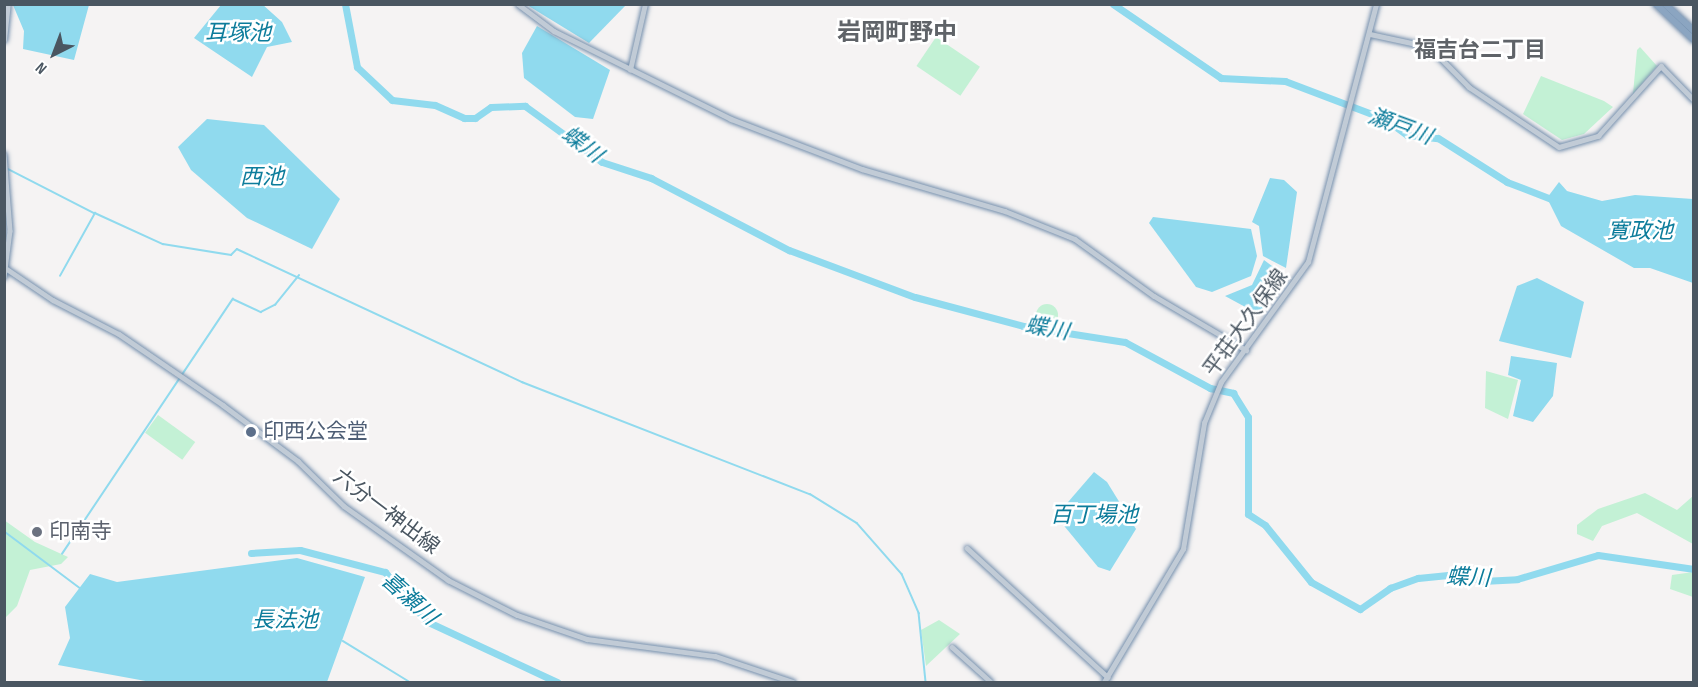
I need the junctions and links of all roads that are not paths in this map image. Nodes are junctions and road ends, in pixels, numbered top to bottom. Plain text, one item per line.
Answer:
1 (8, 4) edge
2 (518, 4) edge
3 (645, 4) edge
4 (1376, 4) edge
5 (1656, 4) edge
6 (1665, 4) edge
7 (1694, 32) edge
8 (1370, 34) junction
9 (4, 39) edge
10 (1694, 40) edge
11 (630, 70) junction
12 (1694, 100) edge
13 (4, 154) edge
14 (6, 268) edge
15 (4, 277) edge
16 (1246, 350) junction
17 (967, 548) dead end
18 (952, 647) dead end
19 (1108, 677) junction
20 (793, 682) edge
21 (991, 682) edge
22 (1104, 682) edge

1 - 9 main road
2 - 11 main road
3 - 11 main road
4 - 8 main road, 平荘大久保線
5 - 10 highway
6 - 7 highway
8 - 12 main road
8 - 16 main road, 平荘大久保線
11 - 16 main road
13 - 14 main road
14 - 15 main road
14 - 20 main road, 六分一神出線
16 - 19 main road, 平荘大久保線
17 - 19 main road
18 - 21 main road
19 - 22 main road, 平荘大久保線

